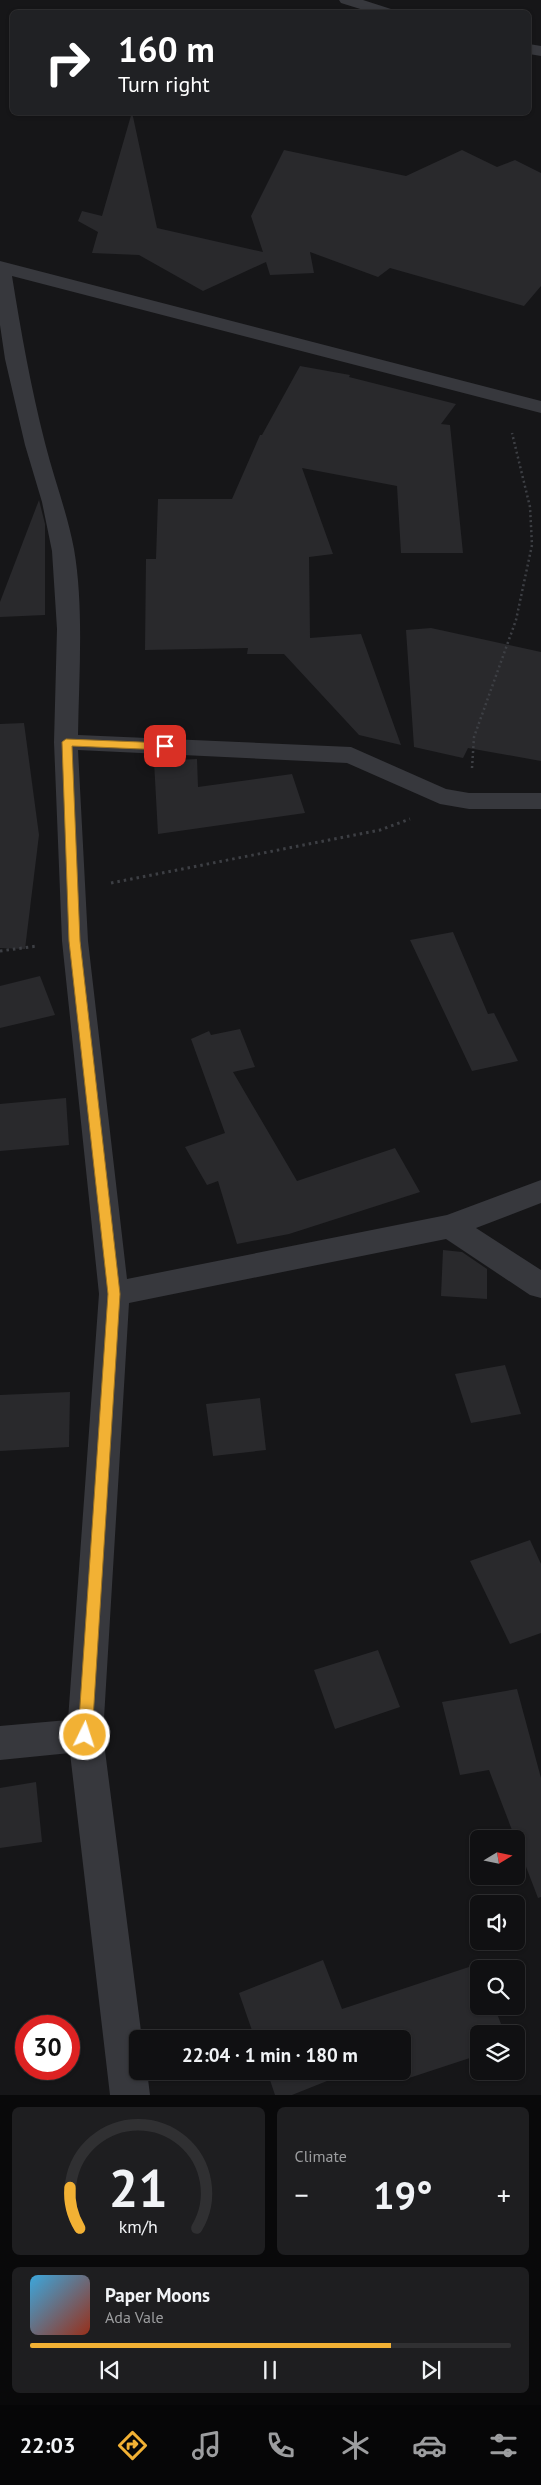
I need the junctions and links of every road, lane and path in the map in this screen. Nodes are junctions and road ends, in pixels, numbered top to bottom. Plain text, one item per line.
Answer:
1 (347, 0) edge
2 (379, 10) edge
3 (1, 267) edge
4 (503, 395) junction
5 (541, 407) edge
6 (66, 742) junction
7 (440, 796) junction
8 (469, 801) junction
9 (541, 801) edge
10 (74, 891) junction
11 (541, 1191) edge
12 (450, 1226) junction
13 (541, 1286) edge
14 (114, 1294) junction
15 (85, 1735) junction
16 (0, 1743) edge
17 (130, 2095) edge

1 - 2 street
3 - 4 street
3 - 6 street
4 - 5 street
4 - 8 path
6 - 7 street
6 - 10 street
7 - 8 street
7 - 10 path
8 - 9 street
10 - 14 street
11 - 12 street
12 - 13 street
12 - 14 street
14 - 15 street
15 - 16 street
15 - 17 street

